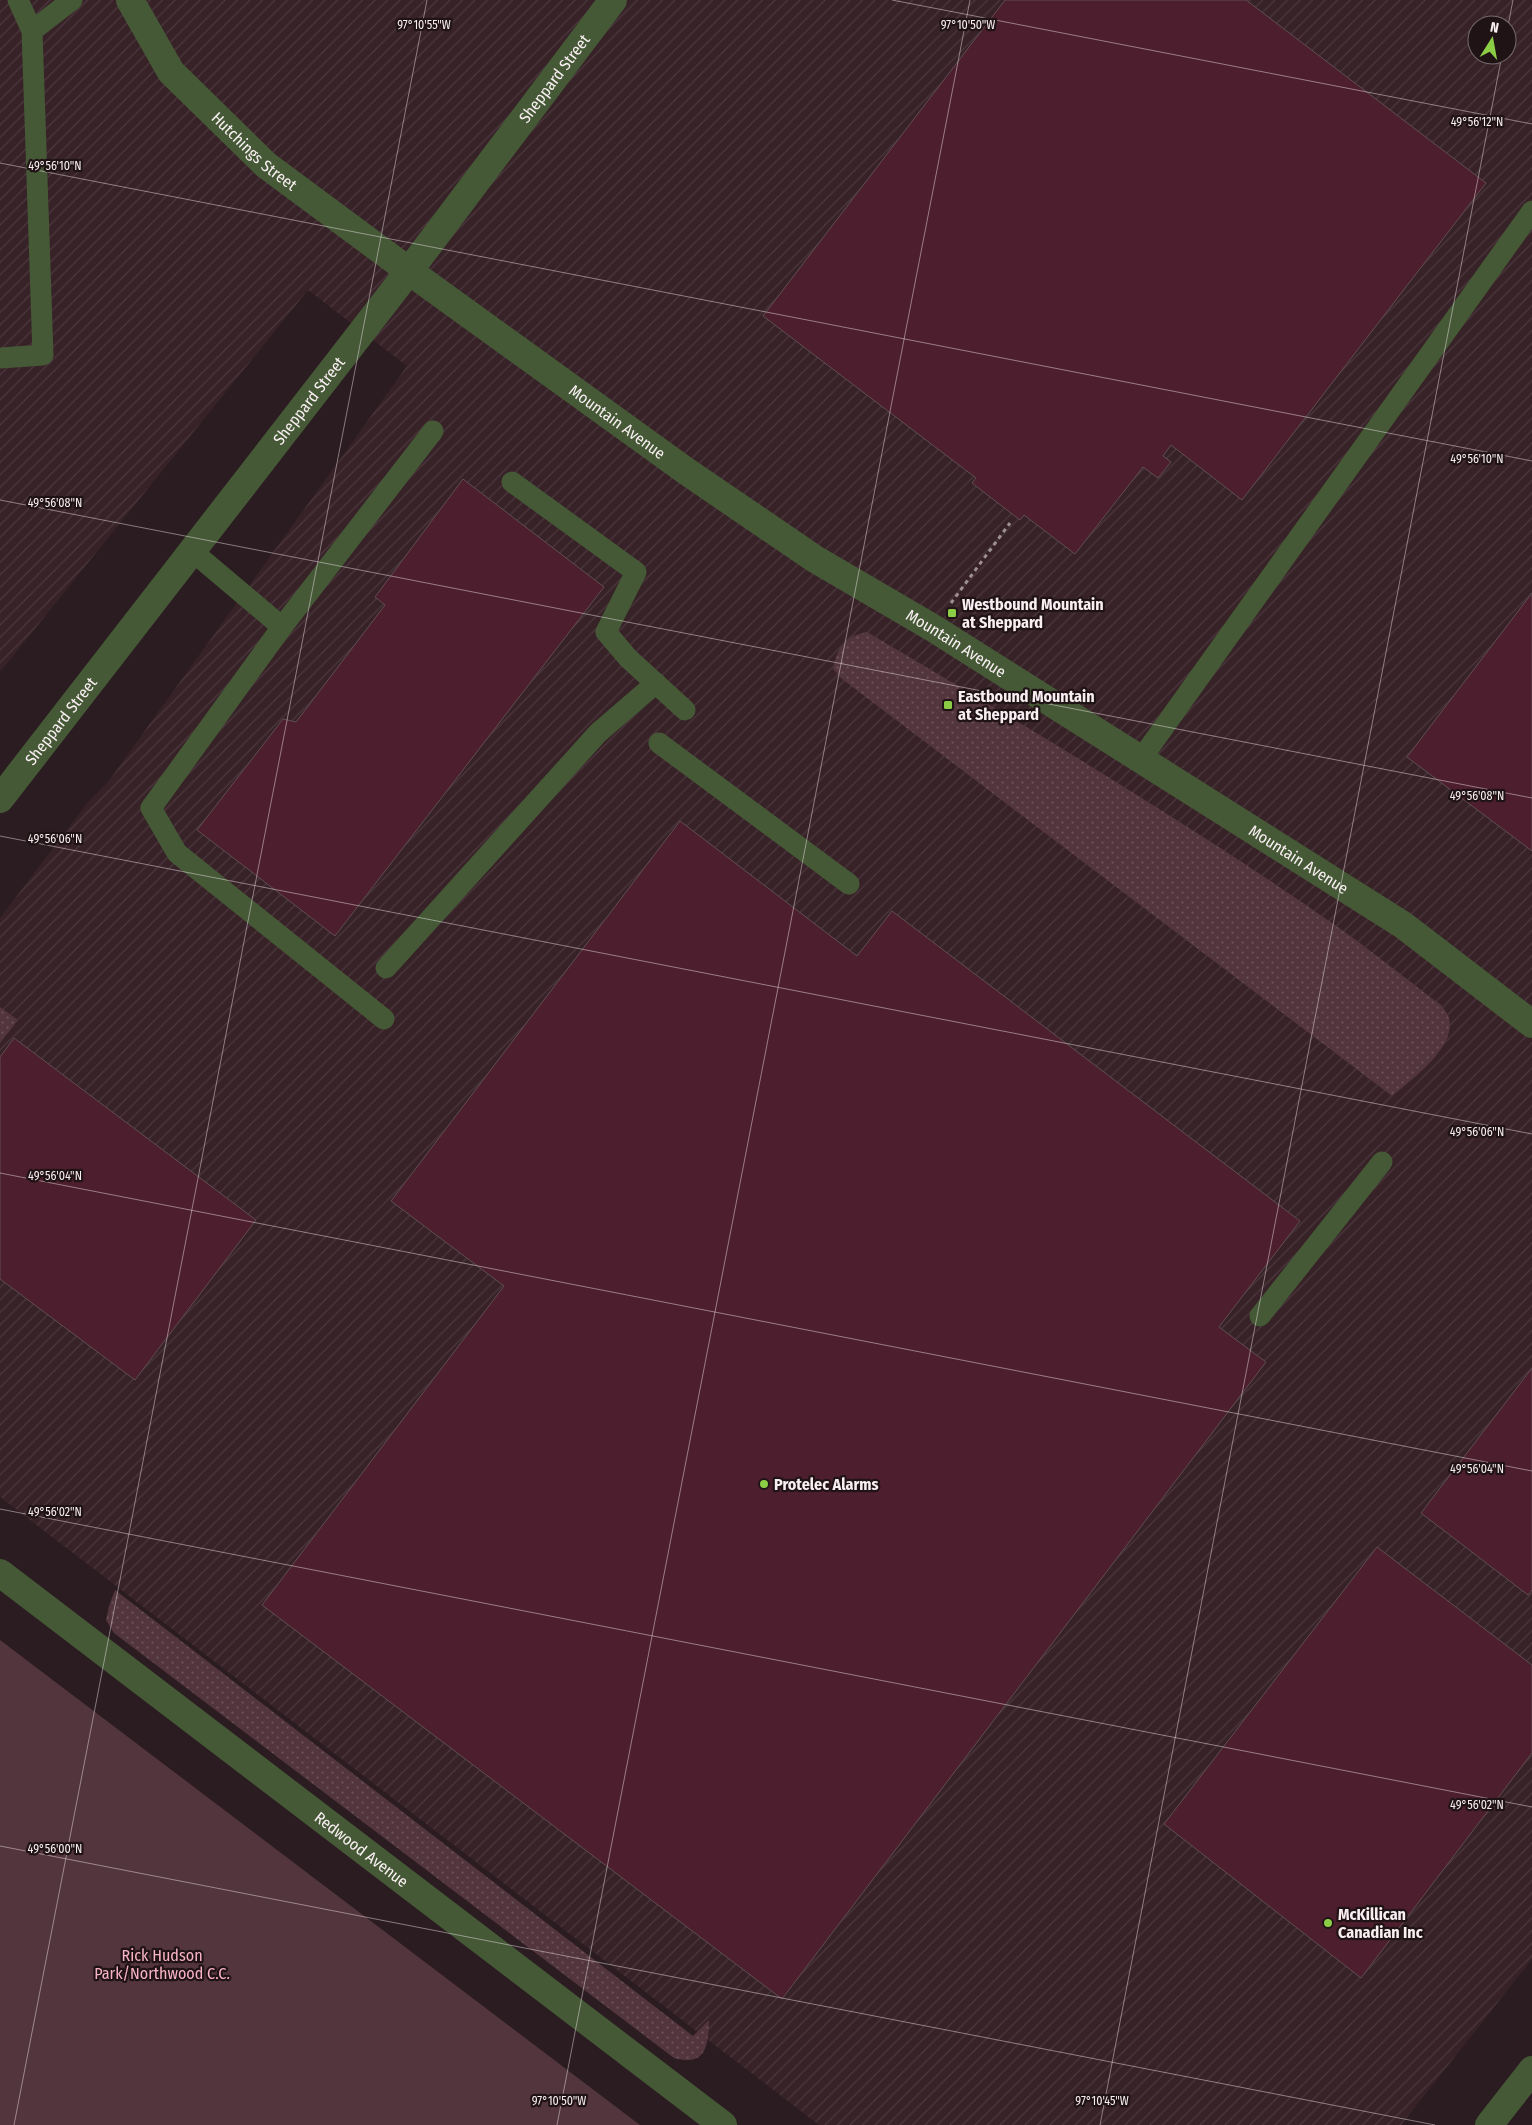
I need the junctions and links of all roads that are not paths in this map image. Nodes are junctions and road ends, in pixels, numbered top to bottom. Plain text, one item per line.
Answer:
1 (18, 0) edge
2 (72, 0) edge
3 (130, 0) edge
4 (613, 0) edge
5 (32, 31) junction
6 (1532, 211) edge
7 (410, 271) junction
8 (0, 358) edge
9 (433, 431) dead end
10 (512, 482) dead end
11 (192, 552) junction
12 (282, 627) junction
13 (656, 683) junction
14 (685, 710) dead end
15 (659, 743) dead end
16 (1141, 760) junction
17 (0, 799) edge
18 (849, 884) dead end
19 (386, 968) dead end
20 (384, 1019) dead end
21 (1532, 1024) edge
22 (1382, 1162) dead end
23 (1260, 1316) dead end
24 (0, 1573) edge
25 (1532, 2070) edge
26 (722, 2125) edge
27 (1489, 2125) edge

1 - 5 lane
2 - 5 lane
3 - 7 street, Hutchings Street
4 - 7 street, Sheppard Street
5 - 8 lane
6 - 16 lane
7 - 11 street, Sheppard Street
7 - 16 street, Mountain Avenue
9 - 12 lane
10 - 13 lane
11 - 12 lane
11 - 17 street, Sheppard Street
12 - 20 lane
13 - 14 lane
13 - 19 lane
15 - 18 lane
16 - 21 street, Mountain Avenue
22 - 23 lane
24 - 26 street, Redwood Avenue
25 - 27 street

